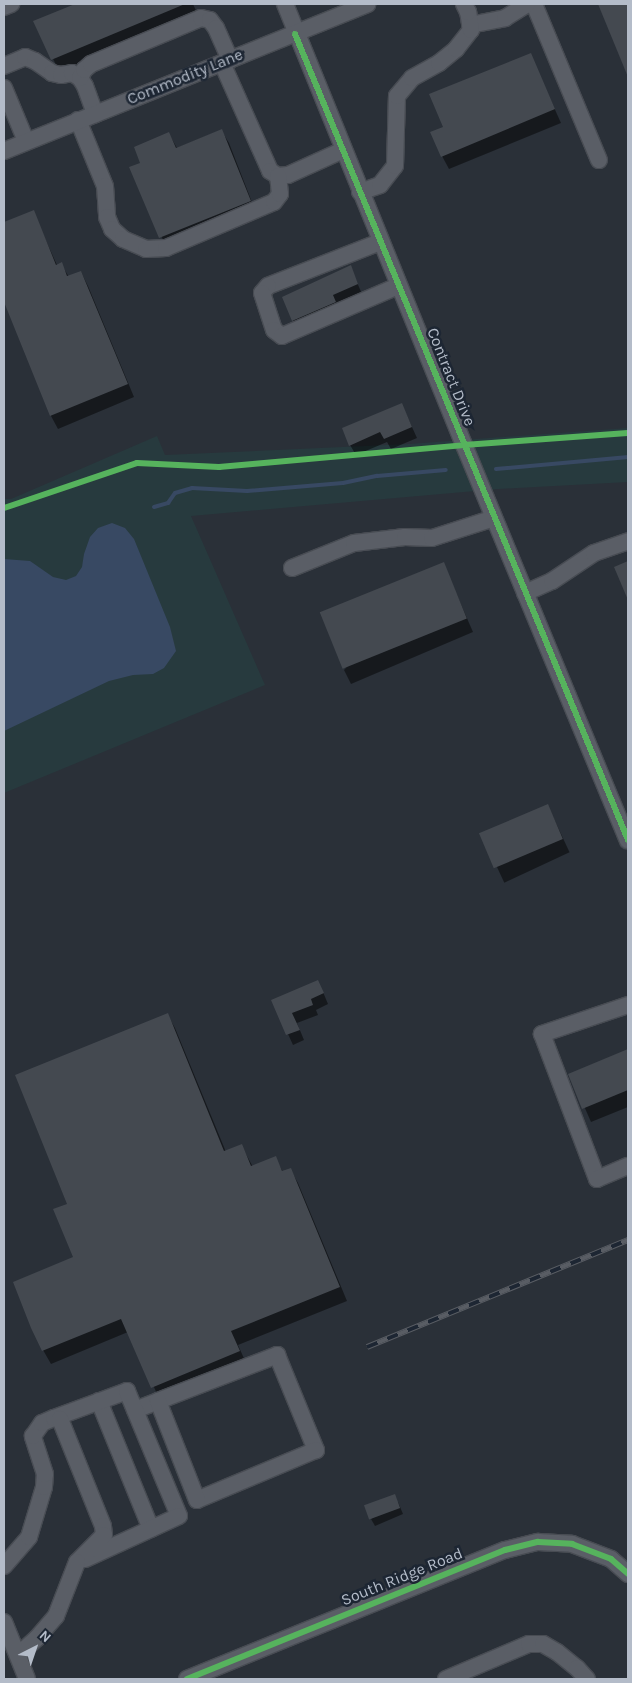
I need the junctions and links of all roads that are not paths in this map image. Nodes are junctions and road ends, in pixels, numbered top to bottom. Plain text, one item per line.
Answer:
1 (204, 4) edge
2 (285, 4) edge
3 (367, 4) edge
4 (464, 4) edge
5 (527, 4) edge
6 (534, 4) edge
7 (210, 20) junction
8 (470, 25) junction
9 (295, 34) junction
10 (226, 61) junction
11 (4, 66) edge
12 (80, 78) junction
13 (4, 88) edge
14 (95, 114) junction
15 (78, 120) junction
16 (26, 141) junction
17 (343, 150) junction
18 (4, 151) edge
19 (599, 160) dead end
20 (278, 176) junction
21 (360, 192) junction
22 (380, 242) junction
23 (398, 286) junction
24 (494, 518) junction
25 (628, 541) edge
26 (292, 568) dead end
27 (525, 593) junction
28 (628, 840) edge
29 (628, 1005) edge
30 (628, 1166) edge
31 (99, 1401) junction
32 (158, 1401) junction
33 (135, 1410) junction
34 (54, 1418) junction
35 (151, 1529) junction
36 (77, 1562) junction
37 (4, 1566) edge
38 (628, 1574) edge
39 (4, 1622) edge
40 (18, 1655) junction
41 (27, 1679) edge
42 (187, 1679) edge
43 (446, 1679) edge
44 (587, 1679) edge

1 - 7 street
2 - 9 street, Contract Drive
3 - 9 street, Commodity Lane
4 - 8 street
5 - 8 street
6 - 19 street
7 - 10 street
7 - 12 street
8 - 21 street
9 - 10 street, Commodity Lane
9 - 17 street, Contract Drive
10 - 14 street, Commodity Lane
10 - 20 street
11 - 12 street
12 - 14 street
13 - 16 street
14 - 15 street, Commodity Lane
15 - 16 street, Commodity Lane
15 - 20 street
16 - 18 street, Commodity Lane
17 - 20 street
17 - 21 street, Contract Drive
21 - 22 street, Contract Drive
22 - 23 street, Contract Drive
22 - 23 street
23 - 24 street, Contract Drive
24 - 26 street
24 - 27 street, Contract Drive
25 - 27 street
27 - 28 street, Contract Drive
29 - 30 street
31 - 33 street
31 - 34 street
31 - 35 street
32 - 32 street
32 - 33 street
33 - 35 street
34 - 36 street
34 - 37 street
35 - 36 street
36 - 40 street
38 - 42 street, South Ridge Road
39 - 40 street
40 - 41 street
43 - 44 street

